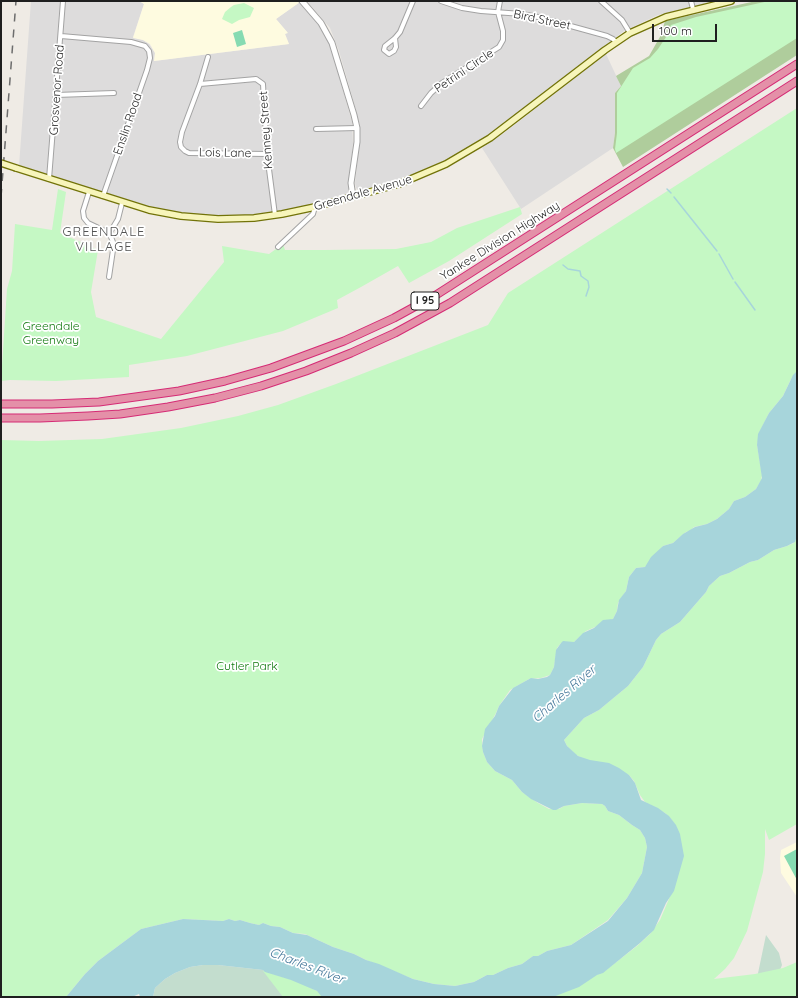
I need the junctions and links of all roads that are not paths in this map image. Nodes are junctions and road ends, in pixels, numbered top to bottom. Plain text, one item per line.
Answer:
1 (63, 1) edge
2 (302, 1) edge
3 (413, 1) edge
4 (442, 1) edge
5 (500, 1) edge
6 (601, 1) edge
7 (691, 1) edge
8 (731, 1) edge
9 (693, 9) junction
10 (498, 12) junction
11 (630, 33) junction
12 (61, 36) junction
13 (395, 38) dead end
14 (616, 42) junction
15 (208, 57) dead end
16 (797, 64) edge
17 (797, 81) edge
18 (200, 84) junction
19 (114, 93) dead end
20 (56, 95) junction
21 (421, 106) dead end
22 (357, 128) junction
23 (316, 129) dead end
24 (267, 154) junction
25 (1, 163) edge
26 (49, 179) junction
27 (89, 192) junction
28 (103, 196) junction
29 (353, 197) junction
30 (122, 202) junction
31 (315, 207) junction
32 (275, 215) junction
33 (109, 234) junction
34 (278, 247) dead end
35 (109, 277) dead end
36 (1, 404) edge
37 (1, 418) edge

1 - 12 street, Grosvenor Road
2 - 22 street
3 - 13 street
4 - 10 street, Bird Street
5 - 10 street
6 - 11 street
7 - 9 street
8 - 9 main road, Greendale Avenue
9 - 11 main road, Greendale Avenue
10 - 14 street, Bird Street
10 - 21 street, Petrini Circle
11 - 14 main road, Greendale Avenue
12 - 20 street, Grosvenor Road
12 - 28 street, Enslin Road
14 - 29 main road, Greendale Avenue
15 - 18 street
16 - 36 highway, Yankee Division Highway / I 95
17 - 37 highway, Yankee Division Highway / I 95
18 - 24 street, Kenney Street
18 - 24 street, Lois Lane
19 - 20 street
20 - 26 street, Grosvenor Road
22 - 23 street
22 - 29 street
24 - 32 street, Kenney Street
25 - 26 main road, Greendale Avenue, bridge
26 - 27 main road, Greendale Avenue
27 - 28 main road, Greendale Avenue
27 - 33 street
28 - 30 main road, Greendale Avenue
29 - 31 main road, Greendale Avenue
30 - 32 main road, Greendale Avenue
30 - 33 street
31 - 32 main road, Greendale Avenue
31 - 34 street
33 - 35 street

